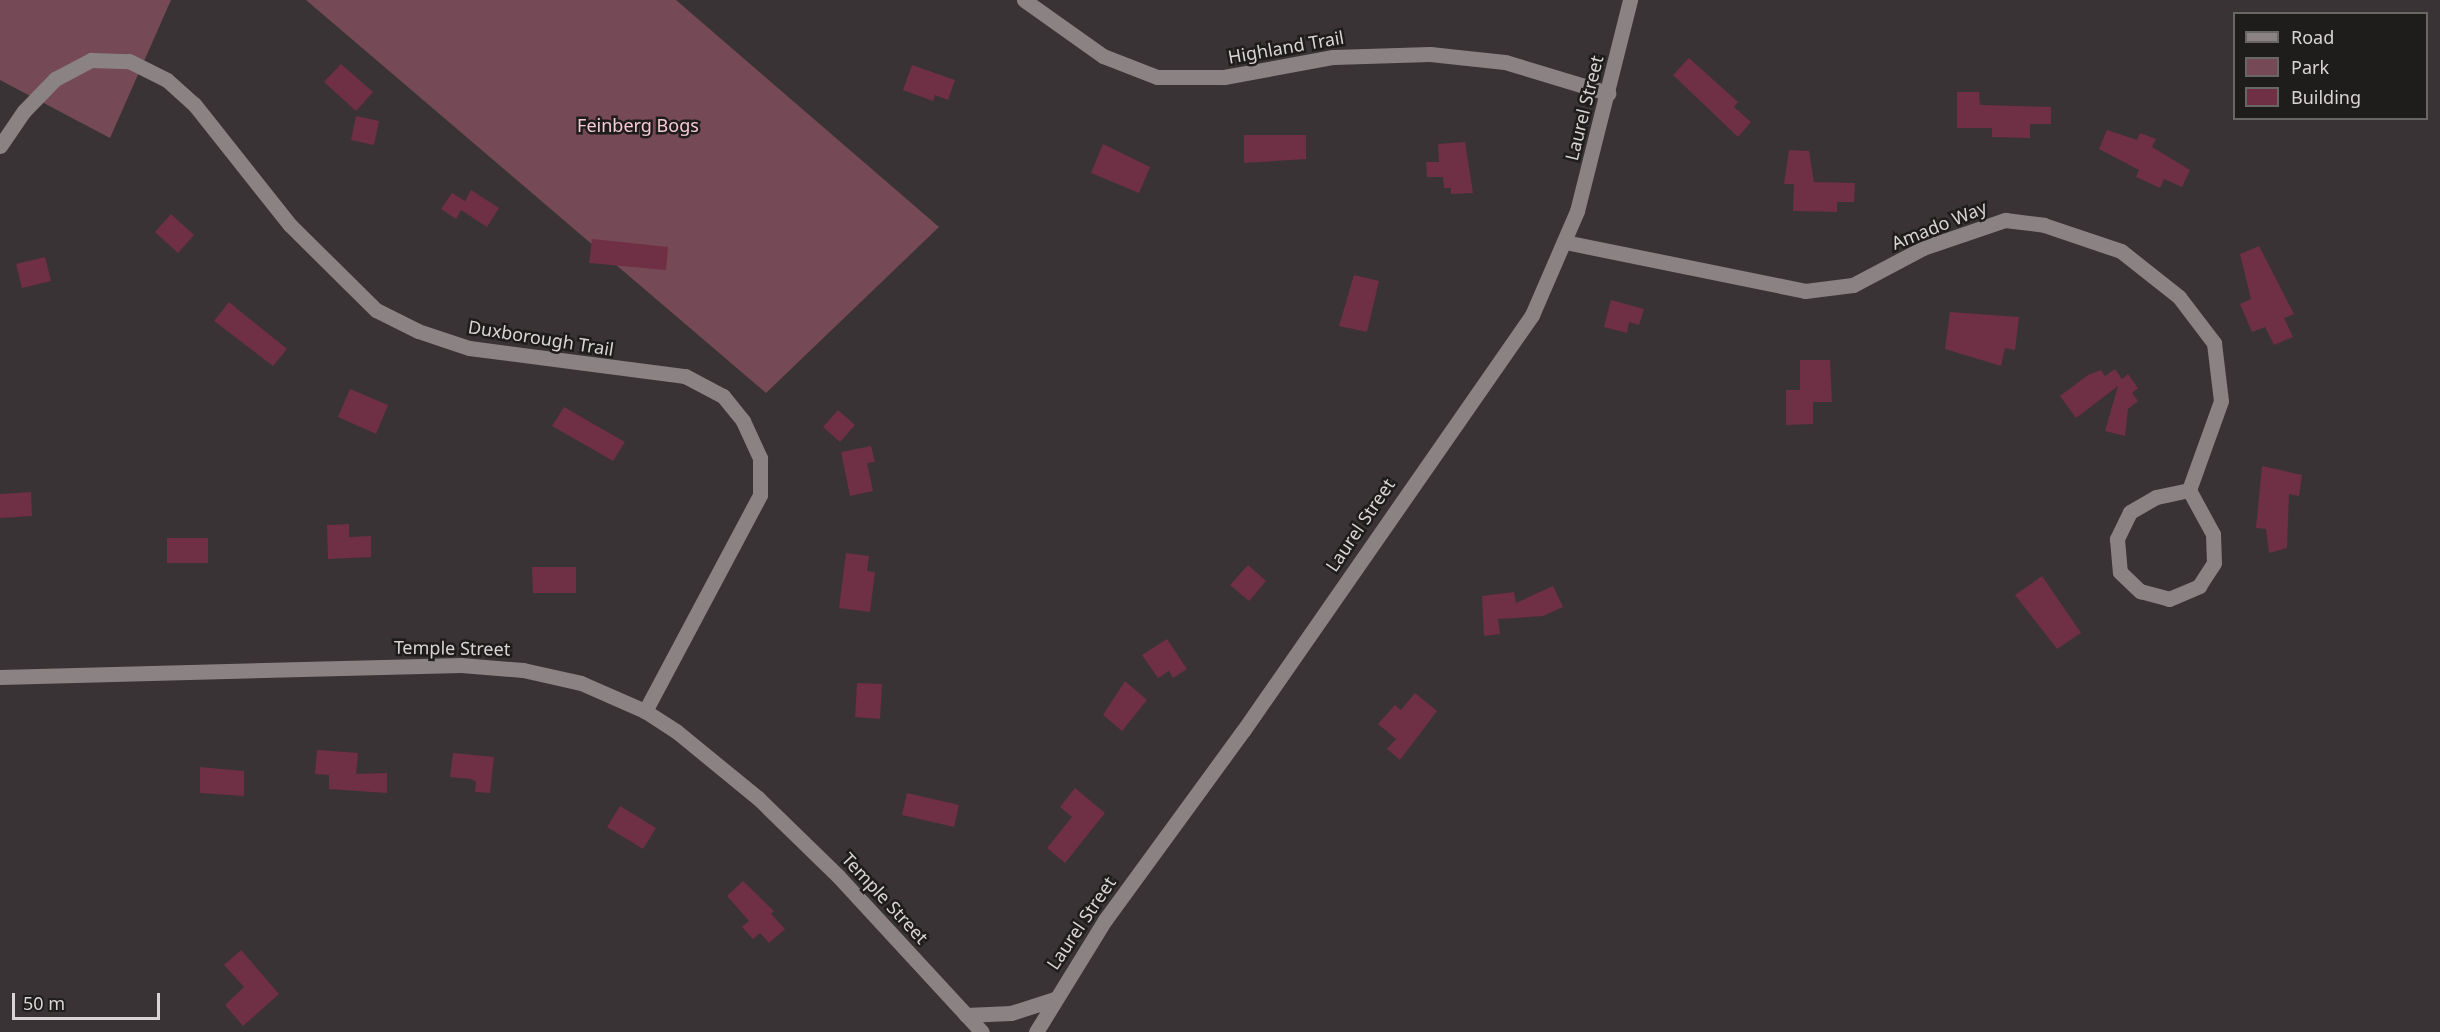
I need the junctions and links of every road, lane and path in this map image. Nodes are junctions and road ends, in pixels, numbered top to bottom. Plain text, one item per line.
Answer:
1 (1024, 0) edge
2 (1630, 0) edge
3 (1608, 93) junction
4 (0, 146) edge
5 (1566, 242) junction
6 (2189, 489) junction
7 (0, 677) edge
8 (645, 711) junction
9 (1054, 999) junction
10 (966, 1015) junction
11 (982, 1032) edge
12 (1036, 1032) edge

1 - 3 street, Highland Trail
2 - 3 street, Laurel Street
3 - 5 street, Laurel Street
4 - 8 street, Duxborough Trail
5 - 6 street, Amado Way
5 - 9 street, Laurel Street
6 - 6 street
7 - 8 street, Temple Street
8 - 10 street, Temple Street
9 - 10 street
9 - 12 street, Laurel Street
10 - 11 street, Temple Street

